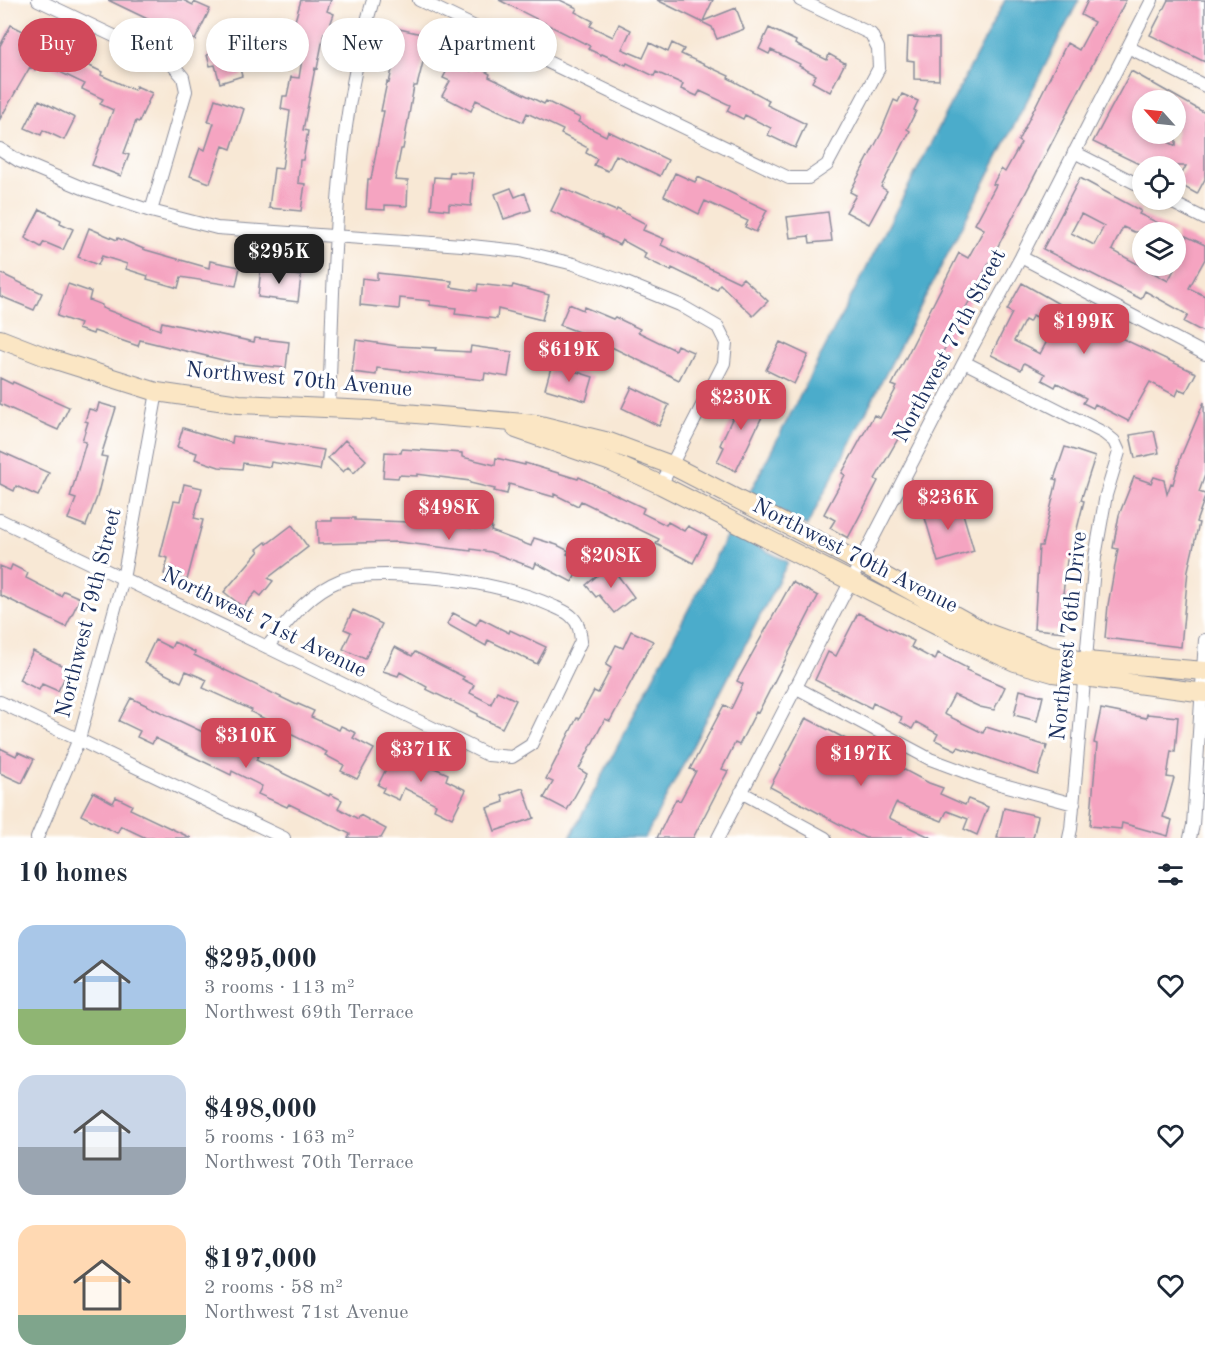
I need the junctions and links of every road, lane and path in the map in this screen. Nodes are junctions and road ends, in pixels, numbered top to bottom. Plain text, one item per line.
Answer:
1 (38, 0) edge
2 (373, 0) edge
3 (419, 0) edge
4 (800, 0) edge
5 (1152, 0) edge
6 (1128, 47) junction
7 (1205, 86) edge
8 (0, 149) edge
9 (1074, 152) junction
10 (1132, 181) edge
11 (1186, 210) edge
12 (151, 211) junction
13 (1205, 219) edge
14 (336, 236) junction
15 (1021, 257) junction
16 (0, 339) edge
17 (1205, 354) edge
18 (964, 362) junction
19 (157, 392) junction
20 (329, 409) junction
21 (494, 421) junction
22 (671, 465) junction
23 (661, 484) junction
24 (0, 520) edge
25 (861, 563) junction
26 (123, 579) junction
27 (851, 580) junction
28 (1205, 640) edge
29 (267, 647) junction
30 (1085, 668) junction
31 (1203, 670) edge
32 (795, 687) junction
33 (1203, 692) edge
34 (0, 702) edge
35 (79, 739) junction
36 (741, 792) junction
37 (1074, 804) junction
38 (37, 838) edge
39 (284, 838) edge
40 (718, 838) edge
41 (825, 838) edge
42 (1069, 838) edge
43 (1190, 838) edge

1 - 12 street
2 - 14 street
3 - 4 street
5 - 6 street, Northwest 77th Street
6 - 7 street
6 - 9 street, Northwest 77th Street
8 - 12 street
9 - 10 street
9 - 15 street, Northwest 77th Street
11 - 13 street
12 - 14 street
14 - 20 street
14 - 22 street
15 - 17 street
15 - 18 street, Northwest 77th Street
16 - 19 street, Northwest 70th Avenue
18 - 25 street, Northwest 77th Street
18 - 30 street, Northwest 76th Drive
19 - 20 street, Northwest 70th Avenue
19 - 26 street, Northwest 79th Street
20 - 21 street, Northwest 70th Avenue
21 - 22 street, Northwest 70th Avenue
21 - 23 street, Northwest 70th Avenue
22 - 23 street
22 - 25 street, Northwest 70th Avenue
23 - 27 street, Northwest 70th Avenue
24 - 26 street, Northwest 71st Avenue
25 - 27 street, Northwest 77th Street
25 - 30 street, Northwest 70th Avenue
26 - 29 street, Northwest 71st Avenue
26 - 35 street, Northwest 79th Street
27 - 30 street, Northwest 70th Avenue
27 - 32 street, Northwest 77th Street
28 - 31 street
29 - 29 street, Northwest 71st Avenue
30 - 31 street, Northwest 70th Avenue
30 - 33 street, Northwest 70th Avenue
30 - 37 street, Northwest 76th Drive
31 - 33 street
32 - 36 street, Northwest 77th Street
32 - 37 street
33 - 43 street
34 - 35 street
35 - 38 street, Northwest 79th Street
35 - 39 street
36 - 40 street, Northwest 77th Street
36 - 41 street
37 - 42 street, Northwest 76th Drive

